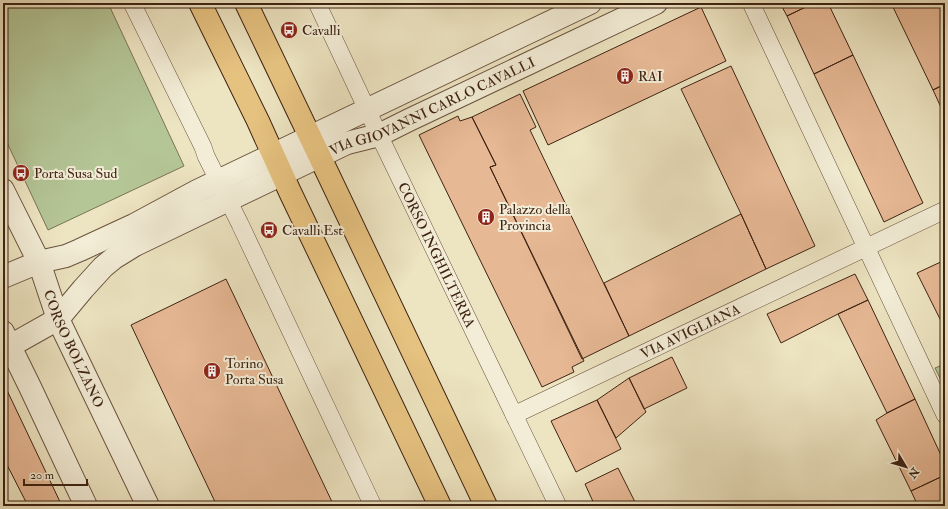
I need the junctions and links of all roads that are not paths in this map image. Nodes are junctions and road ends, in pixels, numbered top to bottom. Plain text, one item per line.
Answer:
1 (132, 3) edge
2 (200, 3) edge
3 (246, 3) edge
4 (317, 3) edge
5 (590, 3) edge
6 (656, 3) edge
7 (750, 3) edge
8 (367, 109) junction
9 (379, 136) junction
10 (310, 137) junction
11 (273, 154) junction
12 (320, 156) junction
13 (282, 174) junction
14 (218, 181) junction
15 (3, 190) edge
16 (228, 201) junction
17 (945, 210) edge
18 (866, 247) junction
19 (39, 262) junction
20 (3, 277) edge
21 (58, 319) junction
22 (5, 343) edge
23 (514, 415) junction
24 (945, 415) edge
25 (86, 506) edge
26 (148, 506) edge
27 (373, 506) edge
28 (440, 506) edge
29 (486, 506) edge
30 (558, 506) edge

1 - 14 street
2 - 11 main road
3 - 10 main road
4 - 8 street, CORSO INGHILTERRA
5 - 8 street, VIA GIOVANNI CARLO CAVALLI
6 - 9 street, VIA GIOVANNI CARLO CAVALLI
7 - 18 street
8 - 9 street, CORSO INGHILTERRA
8 - 10 street, VIA GIOVANNI CARLO CAVALLI
9 - 12 street, VIA GIOVANNI CARLO CAVALLI
9 - 23 street, CORSO INGHILTERRA
10 - 11 street, VIA GIOVANNI CARLO CAVALLI
10 - 12 main road
11 - 13 main road
11 - 14 street, VIA GIOVANNI CARLO CAVALLI
12 - 13 street, VIA GIOVANNI CARLO CAVALLI
12 - 29 main road
13 - 16 street, VIA GIOVANNI CARLO CAVALLI
13 - 28 main road
14 - 16 street
14 - 19 street, VIA GIOVANNI CARLO CAVALLI
15 - 19 street, CORSO BOLZANO
16 - 21 street, VIA GIOVANNI CARLO CAVALLI
16 - 27 street
17 - 18 street, VIA AVIGLIANA
18 - 23 street, VIA AVIGLIANA
18 - 24 street
19 - 20 street, VIA GIOVANNI CARLO CAVALLI
19 - 21 street, CORSO BOLZANO
21 - 22 street
21 - 26 street, CORSO BOLZANO
22 - 25 street
23 - 30 street, CORSO INGHILTERRA

